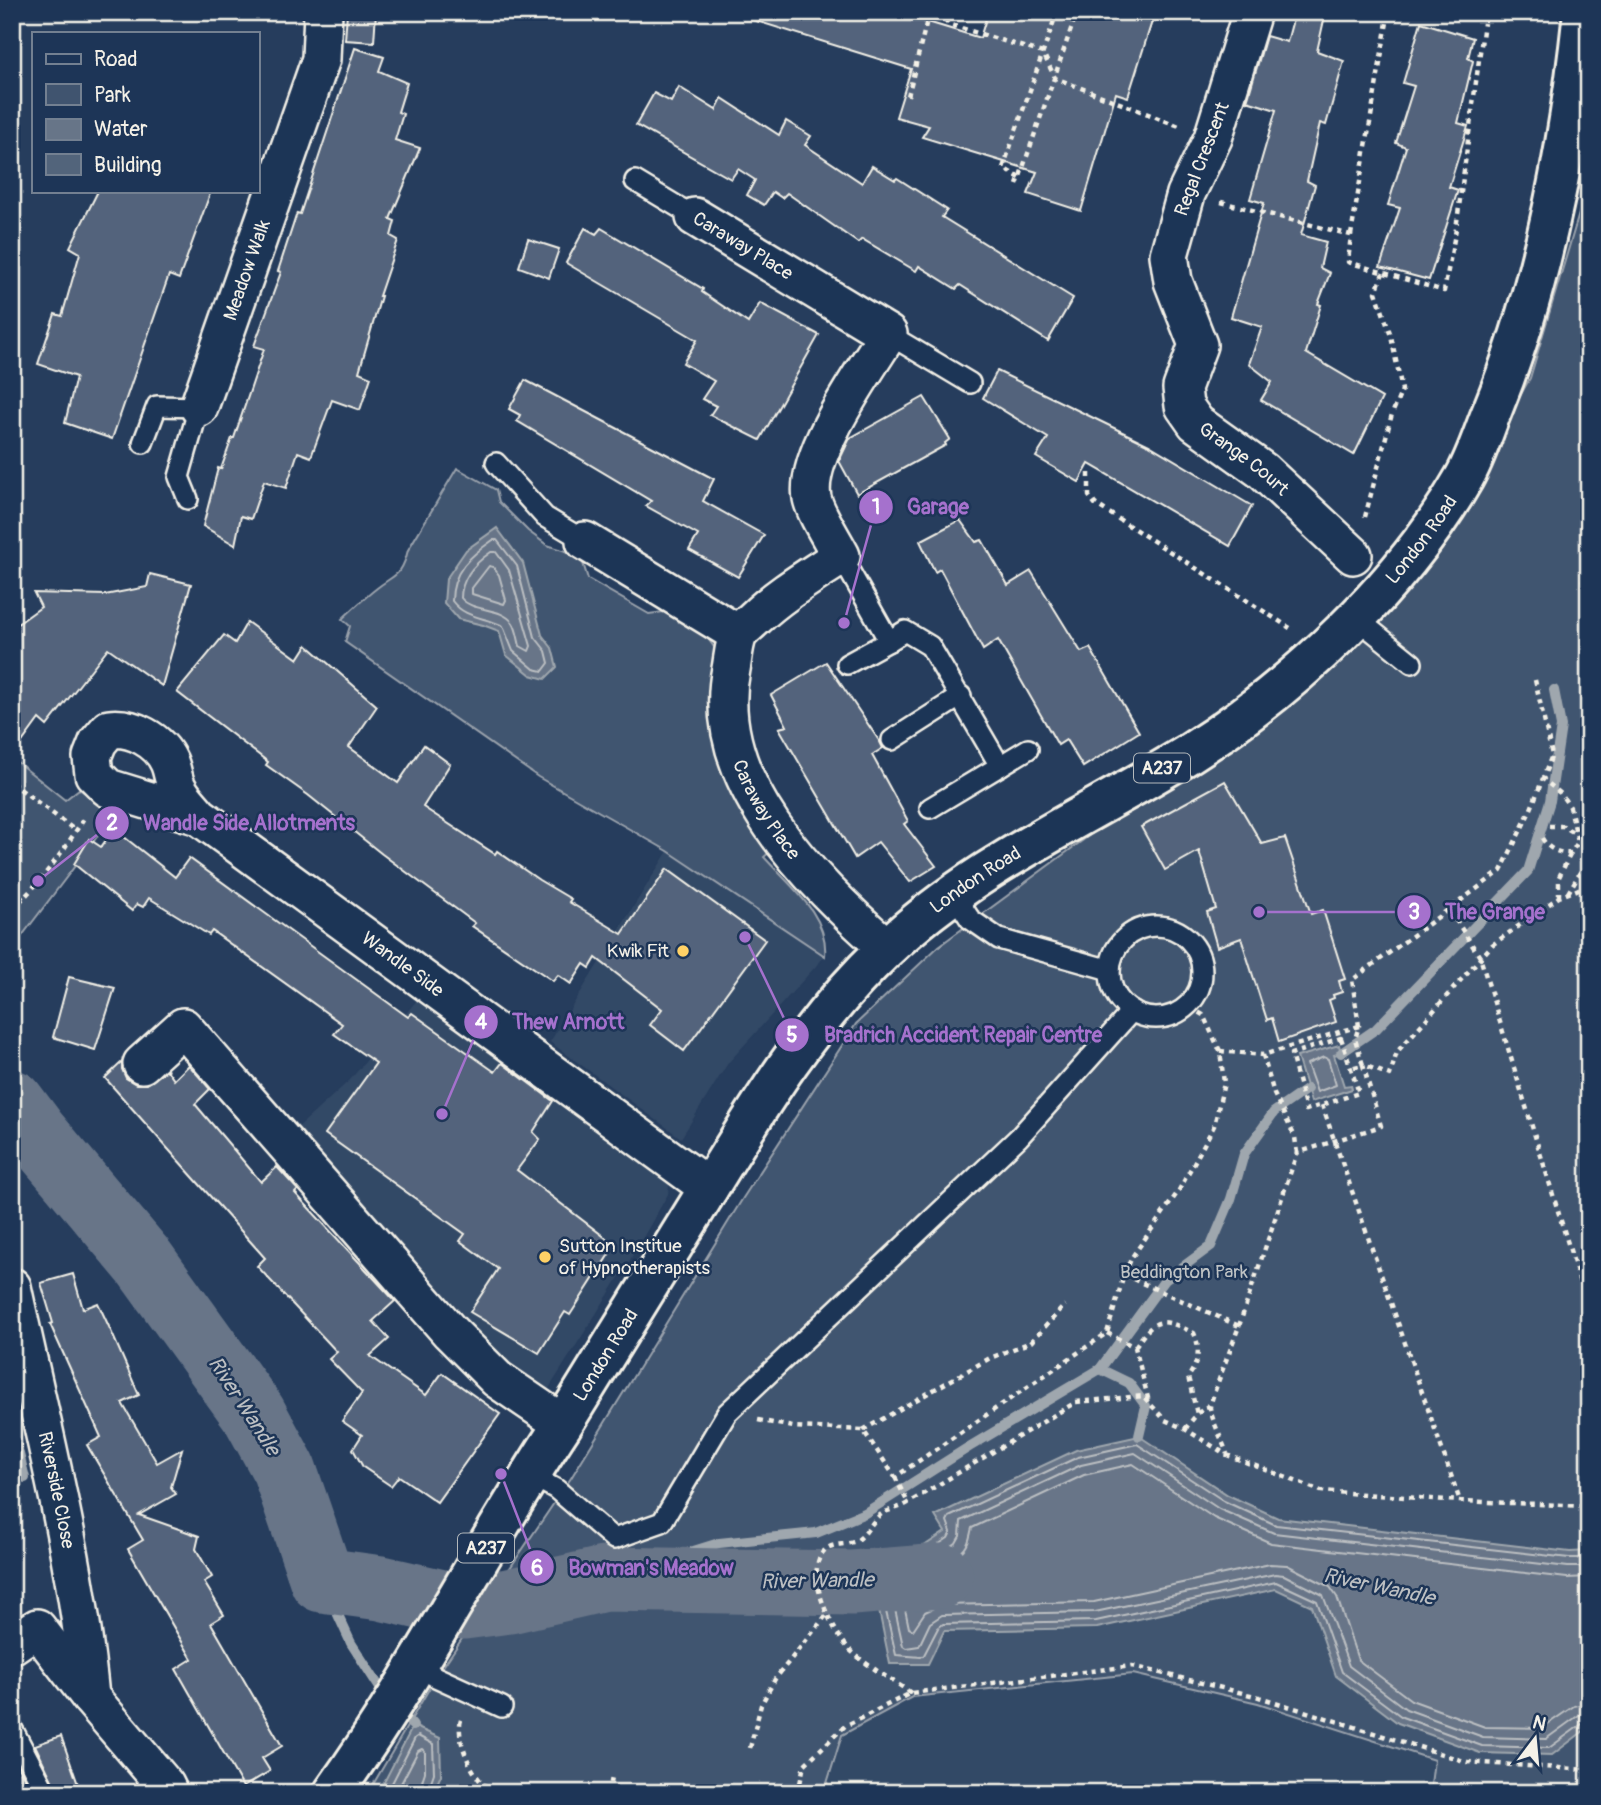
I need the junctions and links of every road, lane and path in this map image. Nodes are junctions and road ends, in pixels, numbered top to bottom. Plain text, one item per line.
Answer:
1 (323, 12) edge
2 (929, 12) edge
3 (938, 12) edge
4 (1057, 12) edge
5 (1077, 12) edge
6 (1252, 12) edge
7 (1583, 12) edge
8 (1387, 22) dead end
9 (1484, 23) dead end
10 (1044, 53) junction
11 (1055, 78) junction
12 (908, 96) dead end
13 (1213, 138) junction
14 (1020, 178) junction
15 (635, 181) dead end
16 (1017, 186) dead end
17 (1186, 194) junction
18 (695, 217) joint
19 (1351, 235) junction
20 (1383, 273) junction
21 (888, 334) junction
22 (1198, 345) joint
23 (970, 383) dead end
24 (199, 407) junction
25 (143, 443) dead end
26 (496, 463) dead end
27 (1090, 472) dead end
28 (188, 499) dead end
29 (585, 541) joint
30 (1353, 555) joint
31 (841, 556) junction
32 (1589, 575) edge
33 (1589, 598) edge
34 (1355, 617) junction
35 (738, 634) junction
36 (1299, 634) dead end
37 (889, 641) junction
38 (1412, 663) dead end
39 (847, 664) dead end
40 (1535, 680) dead end
41 (961, 696) junction
42 (892, 740) dead end
43 (1028, 749) dead end
44 (1000, 766) junction
45 (1543, 779) junction
46 (12, 783) edge
47 (104, 784) junction
48 (930, 808) dead end
49 (199, 816) junction
50 (1549, 826) dead end
51 (76, 831) junction
52 (1574, 833) junction
53 (1542, 838) dead end
54 (1571, 853) junction
55 (1589, 857) edge
56 (1589, 885) edge
57 (12, 890) edge
58 (953, 893) junction
59 (1568, 894) junction
60 (1559, 897) junction
61 (23, 899) junction
62 (12, 909) edge
63 (1450, 911) junction
64 (887, 948) junction
65 (1480, 957) junction
66 (1110, 970) junction
67 (1188, 1006) junction
68 (1132, 1011) junction
69 (1359, 1026) junction
70 (1220, 1051) junction
71 (1263, 1055) junction
72 (142, 1064) dead end
73 (1363, 1065) junction
74 (1350, 1068) junction
75 (1322, 1105) junction
76 (1334, 1140) junction
77 (1297, 1153) junction
78 (709, 1188) junction
79 (1124, 1275) junction
80 (12, 1287) edge
81 (1065, 1305) dead end
82 (1589, 1312) edge
83 (1239, 1326) junction
84 (1107, 1333) junction
85 (1135, 1347) junction
86 (1209, 1405) junction
87 (1150, 1406) junction
88 (727, 1413) junction
89 (1197, 1414) junction
90 (564, 1424) junction
91 (1185, 1429) junction
92 (863, 1430) junction
93 (1227, 1455) junction
94 (530, 1475) junction
95 (896, 1478) junction
96 (1460, 1501) junction
97 (907, 1502) junction
98 (1589, 1506) edge
99 (828, 1614) junction
100 (12, 1645) edge
101 (414, 1669) junction
102 (470, 1693) junction
103 (911, 1693) junction
104 (90, 1697) junction
105 (502, 1707) dead end
106 (12, 1728) edge
107 (750, 1748) dead end
108 (1589, 1769) edge
109 (612, 1777) dead end
110 (46, 1793) edge
111 (169, 1793) edge
112 (334, 1793) edge
113 (500, 1793) edge
114 (609, 1793) edge
115 (798, 1793) edge

1 - 24 street, Meadow Walk
2 - 12 path
3 - 10 path
4 - 10 path
5 - 11 path
6 - 13 street, Regal Crescent
7 - 34 main road, London Road / A237
8 - 19 path
9 - 20 path
10 - 11 path
10 - 14 path
11 - 13 path
11 - 14 path
13 - 17 street, Regal Crescent
14 - 16 path
15 - 18 lane, Caraway Place
17 - 19 path
17 - 22 street, Regal Crescent
18 - 21 street, Caraway Place
19 - 20 path
20 - 30 path
21 - 23 lane, Caraway Place
21 - 31 street
22 - 30 street, Grange Court
24 - 25 lane
24 - 28 lane
26 - 29 lane
27 - 36 path
29 - 35 street
31 - 35 street
31 - 37 lane
32 - 33 path
34 - 38 lane
34 - 58 main road, London Road / A237
35 - 64 street, Caraway Place
37 - 39 lane
37 - 41 lane
40 - 45 path
41 - 42 lane
41 - 44 lane
43 - 44 lane
44 - 48 lane
45 - 52 path
45 - 63 path
46 - 51 path
47 - 49 street, Wandle Side
47 - 49 street, Wandle Side
47 - 51 path
49 - 78 street, Wandle Side
50 - 52 path
51 - 61 path
52 - 54 path
53 - 54 path
54 - 60 path
55 - 59 path
56 - 59 path
57 - 61 path
58 - 64 main road, London Road / A237
58 - 66 lane
59 - 60 path
60 - 65 path
61 - 62 path
63 - 65 path
63 - 69 path
64 - 78 main road, London Road / A237
65 - 73 path
65 - 82 path
66 - 67 lane
66 - 68 lane
67 - 68 lane
67 - 70 path
68 - 88 lane
69 - 71 path
69 - 73 path
70 - 71 path
70 - 79 path
71 - 77 path
72 - 90 street
73 - 74 path
73 - 76 path
74 - 75 path
74 - 75 path
75 - 76 path
76 - 77 path
76 - 96 path
77 - 83 path
78 - 90 main road, London Road / A237
79 - 83 path
79 - 84 path
80 - 104 street, Riverside Close
81 - 92 path
83 - 86 path
84 - 85 path
84 - 95 path
85 - 87 path
85 - 89 path
86 - 89 path
86 - 93 path
87 - 91 path
87 - 97 path
88 - 92 path
88 - 94 lane
89 - 91 path
90 - 94 main road, London Road / A237
91 - 93 path
92 - 95 path
93 - 96 path
94 - 101 main road, London Road / A237
95 - 97 path
96 - 98 path
97 - 99 path
99 - 103 path
99 - 107 path
100 - 104 street
101 - 102 lane
101 - 112 main road, London Road / A237
102 - 105 lane
102 - 113 path
103 - 108 path
103 - 115 path
104 - 111 street
106 - 110 lane
109 - 114 path

